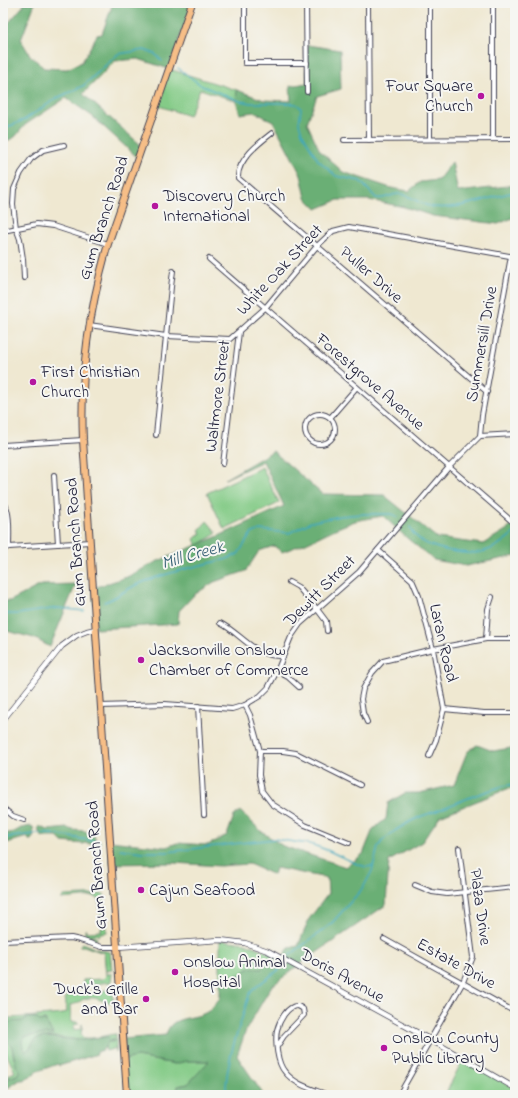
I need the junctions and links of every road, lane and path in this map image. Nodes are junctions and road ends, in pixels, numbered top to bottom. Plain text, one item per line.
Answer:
1 (192, 3) edge
2 (245, 3) edge
3 (306, 3) edge
4 (368, 3) edge
5 (430, 3) edge
6 (493, 3) edge
7 (307, 63) junction
8 (307, 92) dead end
9 (272, 133) dead end
10 (430, 139) junction
11 (515, 139) edge
12 (344, 140) dead end
13 (369, 140) junction
14 (493, 140) junction
15 (64, 145) dead end
16 (16, 228) junction
17 (3, 231) edge
18 (108, 244) junction
19 (317, 246) junction
20 (513, 257) edge
21 (209, 259) dead end
22 (173, 271) dead end
23 (24, 278) dead end
24 (265, 308) junction
25 (89, 325) junction
26 (239, 332) junction
27 (166, 336) junction
28 (356, 388) junction
29 (487, 392) junction
30 (330, 418) junction
31 (515, 434) edge
32 (156, 435) dead end
33 (480, 436) junction
34 (83, 440) junction
35 (3, 445) edge
36 (223, 464) dead end
37 (449, 467) junction
38 (54, 475) dead end
39 (3, 501) edge
40 (515, 524) edge
41 (90, 542) junction
42 (58, 544) junction
43 (9, 547) junction
44 (3, 549) edge
45 (378, 550) junction
46 (289, 582) dead end
47 (492, 597) dead end
48 (317, 609) junction
49 (220, 623) dead end
50 (96, 629) junction
51 (327, 631) dead end
52 (486, 639) junction
53 (515, 639) edge
54 (433, 649) junction
55 (283, 656) junction
56 (277, 671) junction
57 (299, 688) dead end
58 (245, 705) junction
59 (101, 706) junction
60 (198, 706) junction
61 (444, 709) junction
62 (515, 713) edge
63 (3, 720) edge
64 (368, 722) dead end
65 (260, 751) junction
66 (429, 756) dead end
67 (360, 785) dead end
68 (3, 808) edge
69 (204, 815) dead end
70 (24, 820) dead end
71 (349, 844) dead end
72 (459, 848) dead end
73 (415, 885) dead end
74 (515, 887) edge
75 (464, 893) junction
76 (384, 939) dead end
77 (3, 941) edge
78 (117, 947) junction
79 (463, 982) junction
80 (515, 1012) edge
81 (431, 1040) junction
82 (277, 1047) junction
83 (515, 1088) edge
84 (127, 1095) edge
85 (328, 1095) edge
86 (399, 1095) edge

1 - 18 main road, Gum Branch Road
2 - 7 street
3 - 7 street
4 - 13 street
5 - 10 street
6 - 14 street
7 - 8 street
9 - 19 street, Puller Drive
10 - 13 street
10 - 14 street
11 - 14 street
12 - 13 street
15 - 16 street
16 - 17 street
16 - 18 street
16 - 23 street
18 - 25 main road, Gum Branch Road
19 - 20 street, White Oak Street
19 - 24 street, White Oak Street
19 - 29 street, Puller Drive
20 - 29 street, Summersill Drive
21 - 24 street, Forestgrove Avenue
22 - 27 street
24 - 26 street, White Oak Street
24 - 28 street, Forestgrove Avenue
25 - 27 street, White Oak Street
25 - 34 main road, Gum Branch Road
26 - 27 street, White Oak Street
26 - 36 street, Waltmore Street
27 - 32 street
28 - 30 street
28 - 37 street, Forestgrove Avenue
29 - 33 street, Summersill Drive
30 - 30 street
31 - 33 street
33 - 37 street, Dewitt Street
34 - 35 street
34 - 41 main road, Gum Branch Road
37 - 40 street, Forestgrove Avenue
37 - 45 street, Dewitt Street
38 - 42 street
39 - 43 street
41 - 42 street
41 - 50 main road, Gum Branch Road
42 - 43 street
43 - 44 street
45 - 48 street, Dewitt Street
45 - 54 street, Laran Road
46 - 48 street
47 - 52 street
48 - 51 street
48 - 55 street, Dewitt Street
49 - 55 street
50 - 59 main road, Gum Branch Road
50 - 63 street
52 - 53 street
52 - 54 street
54 - 61 street, Laran Road
54 - 64 street
55 - 56 street, Dewitt Street
56 - 57 street
56 - 58 street, Dewitt Street
58 - 60 street, Dewitt Street
58 - 65 street
59 - 60 street, Dewitt Street
59 - 78 main road, Gum Branch Road
60 - 69 street
61 - 62 street
61 - 66 street, Laran Road
65 - 67 street
65 - 71 street
68 - 70 street
72 - 75 street, Plaza Drive
73 - 75 street
74 - 75 street
75 - 79 street, Plaza Drive
76 - 79 street, Estate Drive
77 - 78 street
78 - 81 street, Doris Avenue
78 - 84 main road, Gum Branch Road
79 - 80 street, Estate Drive
79 - 81 street, Plaza Drive
81 - 83 street, Doris Avenue
81 - 86 street, Plaza Drive
82 - 82 street
82 - 85 street

